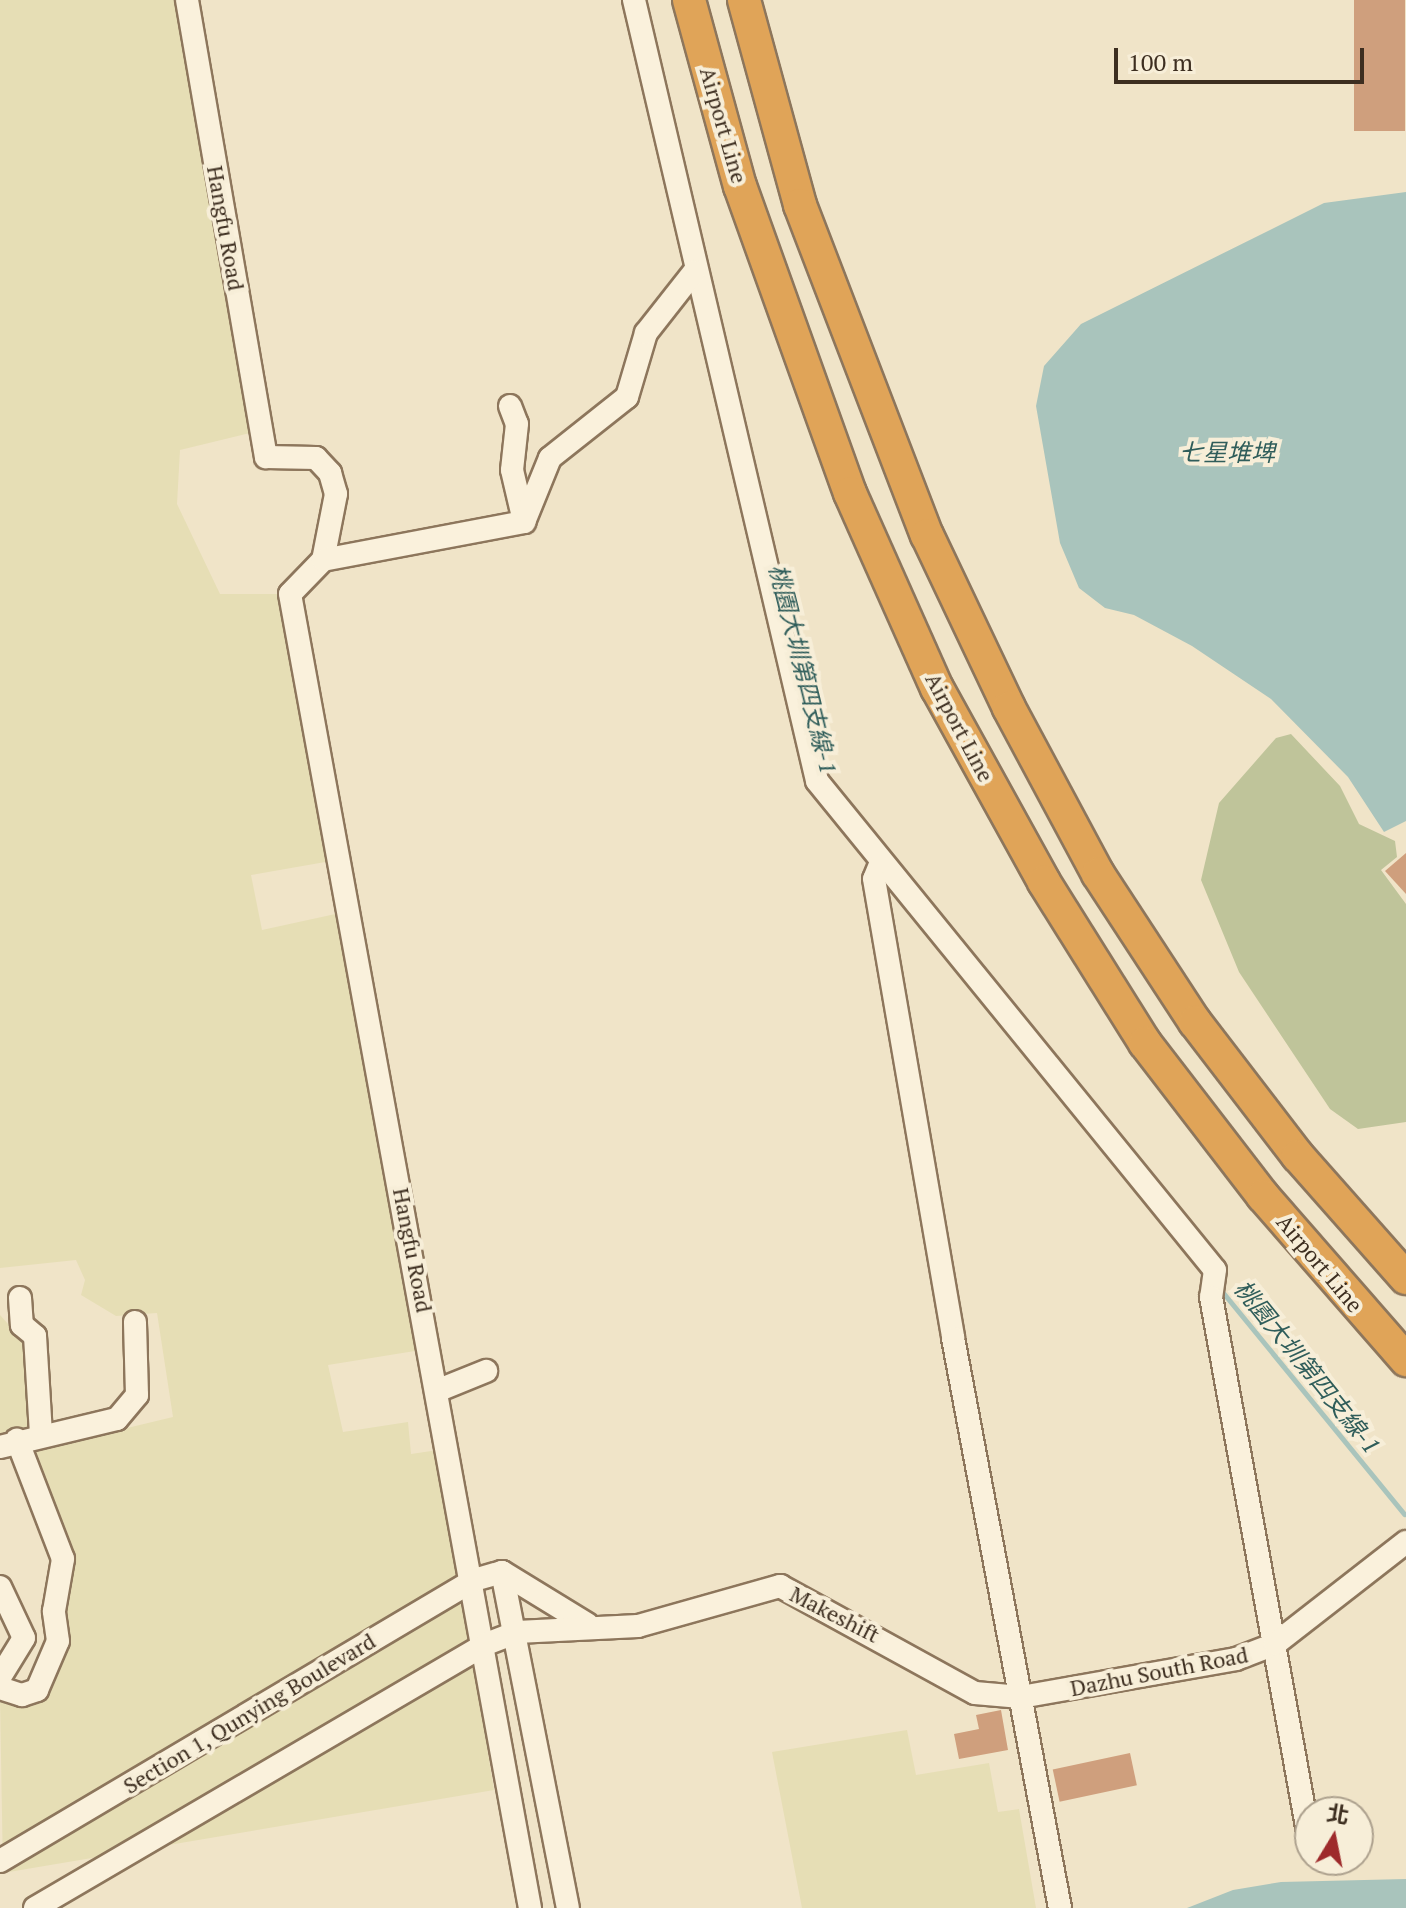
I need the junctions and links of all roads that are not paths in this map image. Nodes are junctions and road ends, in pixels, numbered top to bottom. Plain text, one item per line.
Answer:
1 (187, 0) edge
2 (634, 0) edge
3 (689, 0) edge
4 (744, 0) edge
5 (694, 272) junction
6 (510, 406) dead end
7 (524, 522) junction
8 (323, 560) junction
9 (881, 862) junction
10 (1406, 1278) edge
11 (20, 1298) dead end
12 (135, 1322) dead end
13 (1406, 1360) edge
14 (486, 1371) dead end
15 (439, 1390) junction
16 (41, 1435) junction
17 (9, 1443) edge
18 (1406, 1542) edge
19 (502, 1572) junction
20 (474, 1580) junction
21 (0, 1587) edge
22 (592, 1626) junction
23 (517, 1632) junction
24 (486, 1644) junction
25 (1275, 1644) junction
26 (0, 1677) edge
27 (0, 1688) edge
28 (1021, 1697) junction
29 (1302, 1796) edge
30 (0, 1861) edge
31 (35, 1908) edge
32 (530, 1908) edge
33 (568, 1908) edge
34 (1060, 1908) edge

1 - 8 street, Hangfu Road
2 - 5 street
3 - 13 highway, Airport Line
4 - 10 highway
5 - 7 street
5 - 9 street
6 - 7 street
7 - 8 street
8 - 15 street, Hangfu Road
9 - 25 street
9 - 28 street
11 - 16 street
12 - 16 street
14 - 15 street
15 - 20 street, Hangfu Road
16 - 17 street
17 - 27 street
18 - 25 street, Dazhu South Road
19 - 20 street, Section 1, Qunying Boulevard
19 - 22 street, Makeshift
19 - 23 street
20 - 24 street, Hangfu Road
20 - 30 street, Section 1, Qunying Boulevard
21 - 26 street
22 - 23 street, Makeshift
22 - 28 street, Makeshift
23 - 24 street
23 - 33 street
24 - 31 street
24 - 32 street, Hangfu Road
25 - 28 street, Dazhu South Road
25 - 29 street
28 - 34 street

